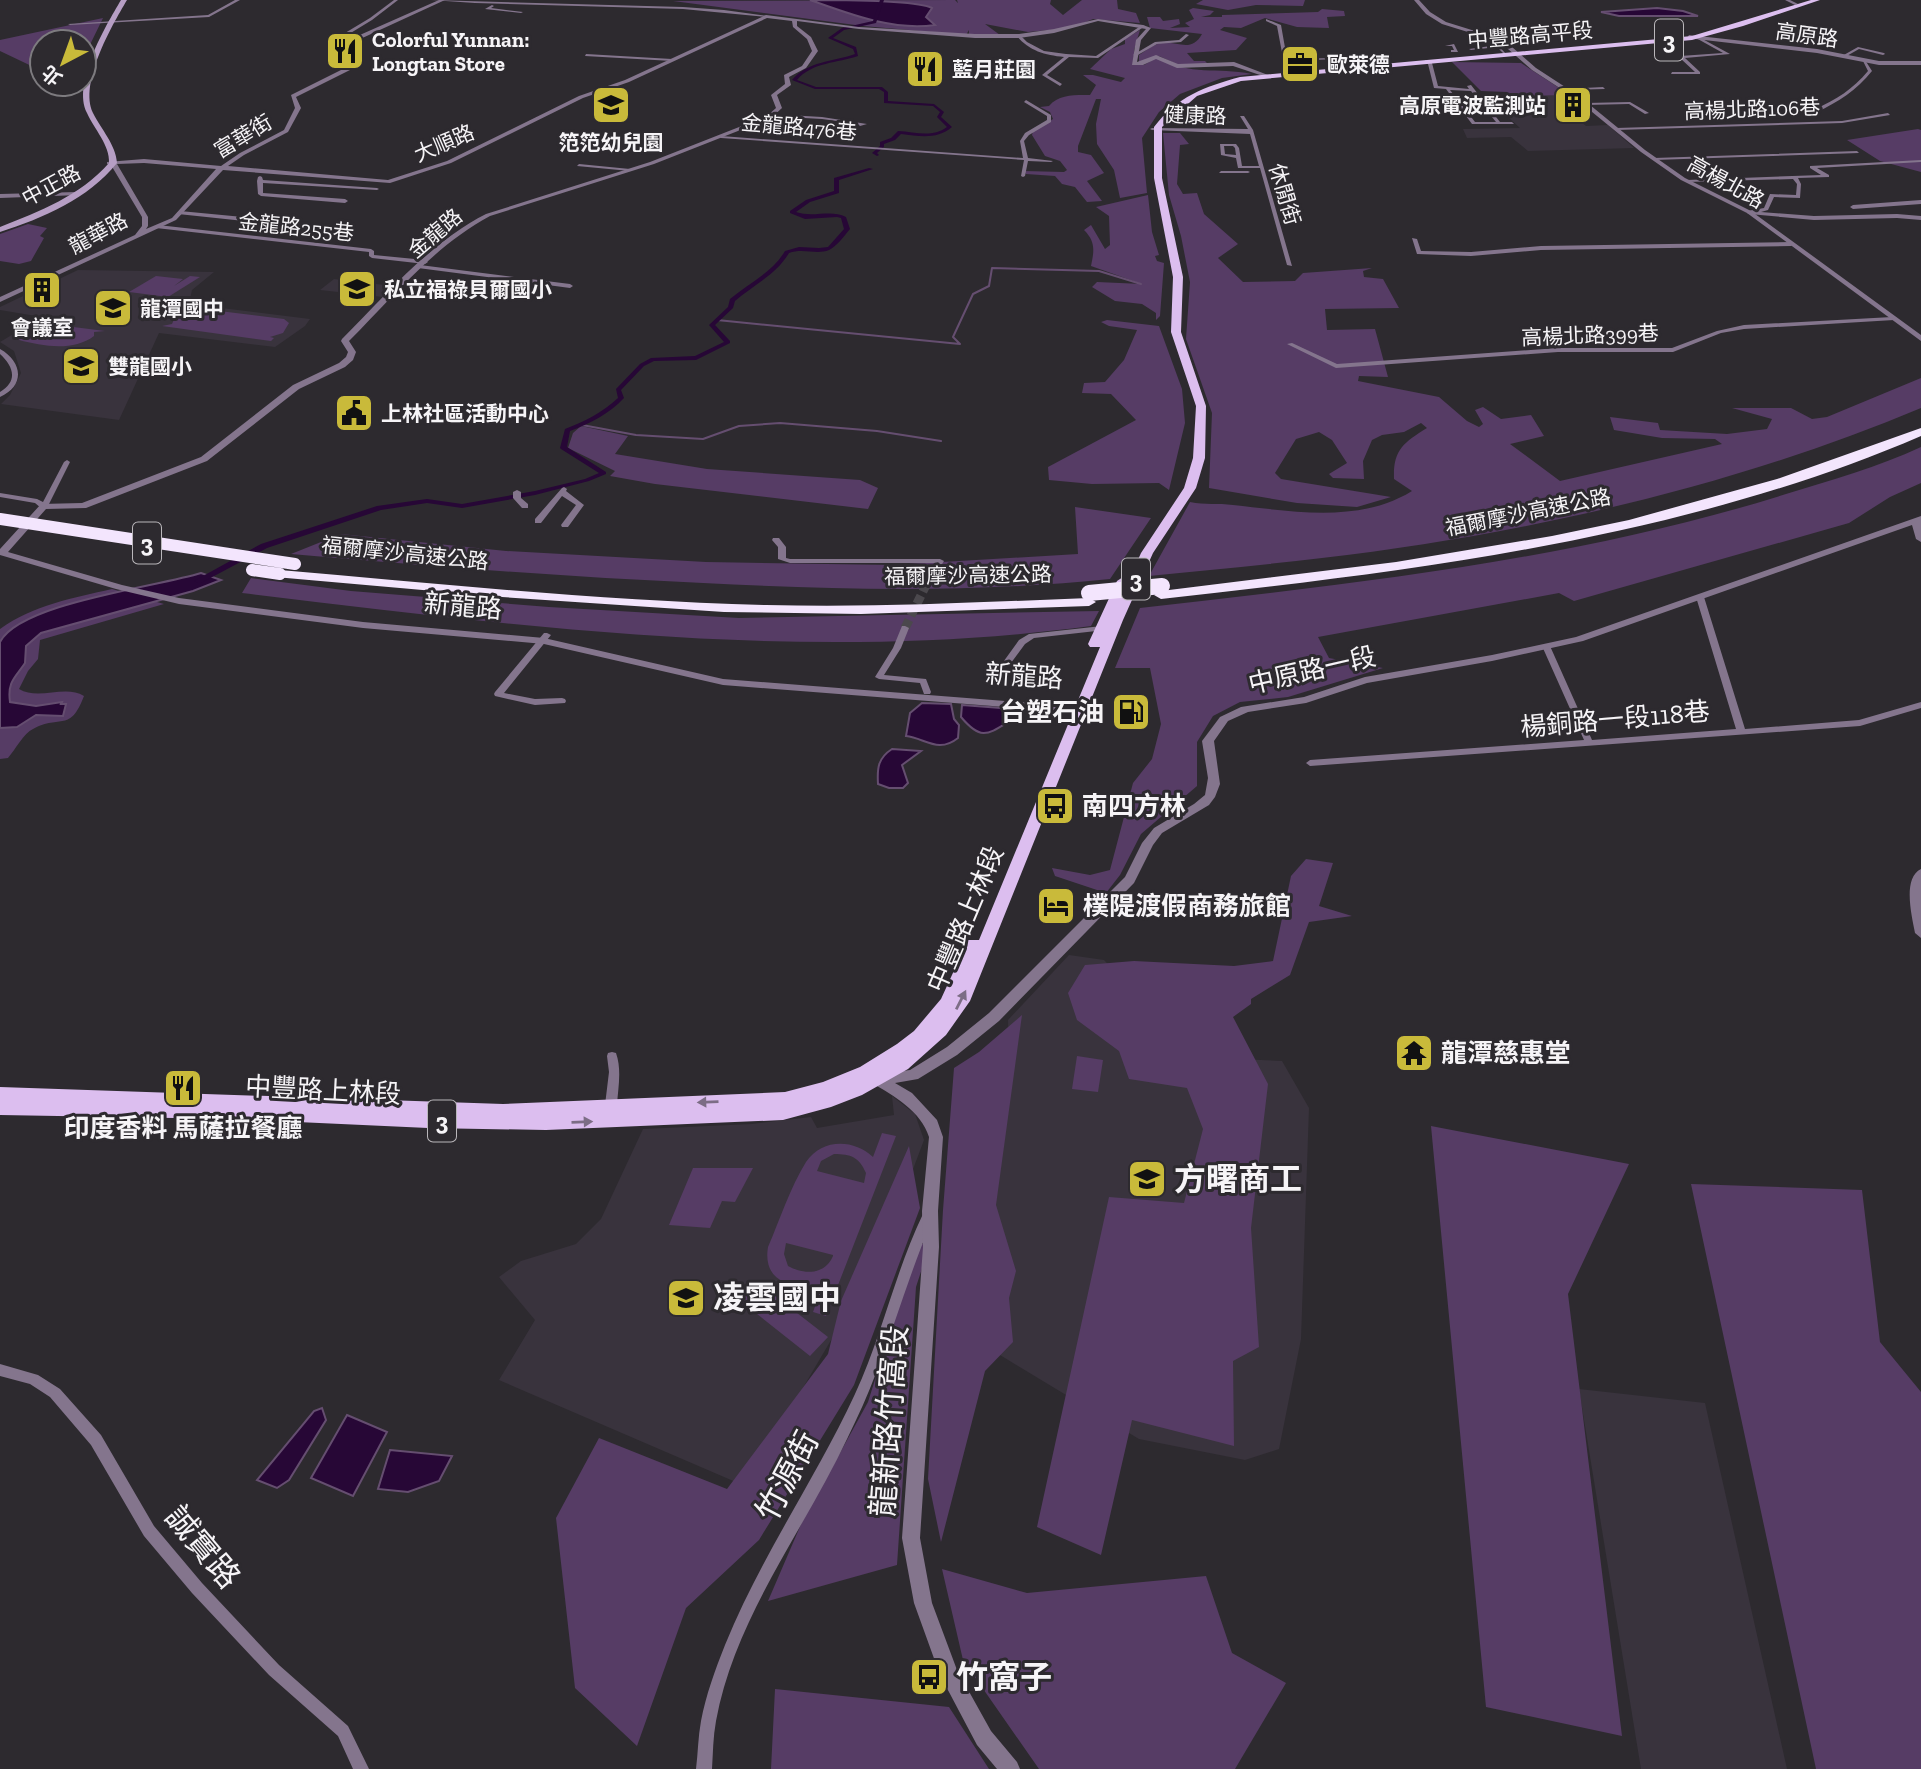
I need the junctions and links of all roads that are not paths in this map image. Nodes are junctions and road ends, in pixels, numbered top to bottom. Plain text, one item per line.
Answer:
1 (122, 0) edge
2 (238, 0) edge
3 (396, 0) edge
4 (433, 0) edge
5 (443, 0) edge
6 (1416, 0) edge
7 (1787, 0) edge
8 (1809, 0) edge
9 (1817, 0) edge
10 (496, 4) junction
11 (1796, 4) junction
12 (521, 12) dead end
13 (766, 16) junction
14 (794, 20) junction
15 (1268, 20) dead end
16 (110, 23) junction
17 (70, 24) dead end
18 (1143, 26) junction
19 (1572, 26) dead end
20 (1476, 32) junction
21 (1187, 35) dead end
22 (1019, 36) junction
23 (356, 38) junction
24 (1694, 38) junction
25 (99, 48) joint
26 (1471, 49) dead end
27 (1505, 53) junction
28 (1514, 53) junction
29 (1883, 54) dead end
30 (586, 55) dead end
31 (1069, 55) junction
32 (1135, 55) junction
33 (1844, 56) junction
34 (1335, 59) dead end
35 (672, 60) junction
36 (1284, 60) junction
37 (1427, 61) junction
38 (1865, 61) junction
39 (1921, 63) edge
40 (1286, 72) junction
41 (1672, 73) dead end
42 (1264, 74) junction
43 (1060, 85) dead end
44 (1603, 88) dead end
45 (1567, 89) junction
46 (1445, 90) junction
47 (78, 98) edge
48 (1026, 101) dead end
49 (1586, 104) junction
50 (1806, 106) dead end
51 (1647, 113) dead end
52 (1888, 114) dead end
53 (771, 115) junction
54 (1242, 117) dead end
55 (1499, 123) junction
56 (1512, 123) dead end
57 (860, 125) dead end
58 (1156, 129) junction
59 (1616, 129) junction
60 (1251, 132) junction
61 (721, 137) junction
62 (1857, 152) dead end
63 (1237, 157) dead end
64 (1654, 159) junction
65 (1026, 160) junction
66 (1051, 161) dead end
67 (1921, 162) edge
68 (111, 163) junction
69 (579, 165) dead end
70 (223, 168) junction
71 (630, 170) junction
72 (1262, 170) junction
73 (265, 172) junction
74 (1221, 172) dead end
75 (1023, 176) dead end
76 (1795, 177) junction
77 (259, 180) junction
78 (1687, 181) junction
79 (377, 190) dead end
80 (75, 194) junction
81 (0, 196) edge
82 (345, 201) dead end
83 (1919, 204) edge
84 (1853, 207) dead end
85 (1749, 212) junction
86 (180, 213) junction
87 (1921, 218) edge
88 (263, 221) dead end
89 (158, 227) junction
90 (0, 229) edge
91 (137, 236) junction
92 (1414, 239) dead end
93 (1791, 244) junction
94 (423, 265) junction
95 (1290, 265) dead end
96 (570, 286) dead end
97 (0, 300) edge
98 (1892, 319) junction
99 (1921, 339) edge
100 (1290, 344) dead end
101 (0, 351) edge
102 (0, 395) edge
103 (1921, 420) edge
104 (1921, 432) edge
105 (67, 462) dead end
106 (517, 494) dead end
107 (0, 495) edge
108 (44, 506) junction
109 (525, 506) dead end
110 (0, 519) edge
111 (1918, 520) edge
112 (538, 521) dead end
113 (565, 525) dead end
114 (0, 530) edge
115 (1921, 539) edge
116 (776, 540) dead end
117 (1, 553) edge
118 (934, 570) dead end
119 (1161, 590) junction
120 (1700, 597) junction
121 (1089, 598) junction
122 (905, 628) tunnel mouth
123 (1102, 628) junction
124 (546, 638) junction
125 (1546, 646) junction
126 (1005, 665) dead end
127 (927, 692) junction
128 (562, 701) dead end
129 (1075, 705) junction
130 (1921, 705) edge
131 (1741, 730) junction
132 (1589, 743) junction
133 (1310, 763) dead end
134 (1921, 873) edge
135 (1921, 933) edge
136 (612, 1056) dead end
137 (873, 1076) junction
138 (0, 1094) edge
139 (611, 1105) junction
140 (0, 1108) edge
141 (930, 1211) junction
142 (0, 1370) edge
143 (361, 1769) edge
144 (704, 1769) edge
145 (1010, 1769) edge

1 - 16 main road
2 - 16 street
3 - 23 street
4 - 5 street
5 - 10 street
5 - 23 street
6 - 20 street, 高楊北路
7 - 11 street
8 - 11 main road, 中豐路高平段 / 3
9 - 24 main road, 中豐路高平段 / 3
10 - 12 street
10 - 13 street
11 - 24 main road, 中豐路高平段 / 3
13 - 14 street
13 - 35 street, 大順路
14 - 22 street
14 - 53 street
15 - 36 street
16 - 17 street
16 - 25 main road
18 - 22 street
18 - 31 street
18 - 32 street
19 - 20 street
20 - 28 street, 高楊北路
21 - 32 street
22 - 31 street
23 - 70 street, 富華街
24 - 28 main road, 中豐路高平段 / 3
24 - 33 street, 高原路
24 - 41 street
25 - 68 main road
26 - 27 street
27 - 28 main road, 中豐路高平段 / 3
27 - 37 main road, 中豐路高平段 / 3
28 - 37 main road, 中豐路高平段 / 3
28 - 45 street, 高楊北路
29 - 33 street
30 - 35 street
31 - 43 street
32 - 42 street
33 - 38 street, 高原路
34 - 36 street
35 - 73 street, 大順路
36 - 40 street
37 - 40 main road, 中豐路高平段 / 3
37 - 46 street
38 - 39 street, 高原路
38 - 50 street
40 - 42 main road, 中豐路高平段 / 3
42 - 58 main road, 中豐路高平段 / 3
44 - 45 street
45 - 49 street, 高楊北路
46 - 55 street
46 - 55 street
47 - 68 main road
48 - 65 street
49 - 51 street
49 - 59 street, 高楊北路
52 - 59 street, 高楊北路106巷
53 - 57 street
53 - 61 street, 金龍路
54 - 60 street, 休閒街
55 - 56 street
58 - 60 street, 健康路
58 - 123 main road, 中豐路上林段 / 3
58 - 129 main road, 中豐路上林段 / 3
59 - 64 street, 高楊北路
60 - 72 street, 休閒街
61 - 65 street, 金龍路476巷
61 - 71 street, 金龍路
62 - 64 street
63 - 72 street
64 - 78 street, 高楊北路
65 - 66 street, 金龍路476巷
65 - 75 street
67 - 76 street
68 - 70 street, 大順路
68 - 80 main road, 中正路
68 - 91 street, 龍華路
69 - 71 street
70 - 73 street, 大順路
70 - 86 street, 富華街
71 - 94 street, 金龍路
72 - 74 street
72 - 95 street, 休閒街
73 - 77 street
76 - 78 street
76 - 85 street
77 - 79 street
77 - 82 street
78 - 85 street, 高楊北路
80 - 81 street
80 - 90 main road, 中正路
83 - 84 street
85 - 87 street
85 - 93 street, 高楊北路
86 - 88 street
86 - 89 street, 富華街
89 - 91 street, 富華街
89 - 94 street, 金龍路255巷
91 - 97 street, 龍華路
92 - 93 street
93 - 98 street, 高楊北路
94 - 96 street, 金龍路255巷
94 - 108 street, 金龍路
98 - 99 street, 高楊北路
98 - 100 street, 高楊北路399巷
101 - 102 street
103 - 119 highway, 福爾摩沙高速公路 / 3
104 - 119 highway, 福爾摩沙高速公路 / 3
105 - 108 street
106 - 109 street
107 - 108 street
108 - 117 street
110 - 121 highway, 福爾摩沙高速公路 / 3, bridge
111 - 115 street
111 - 120 street, 中原路一段
112 - 113 street
114 - 121 highway, 福爾摩沙高速公路 / 3, bridge
116 - 118 street
117 - 124 street, 新龍路
119 - 121 highway, 福爾摩沙高速公路 / 3
120 - 125 street, 中原路一段
120 - 131 street
122 - 127 street
123 - 126 street
123 - 129 main road, 中豐路上林段 / 3
124 - 127 street, 新龍路
124 - 128 street
124 - 129 street, 新龍路
125 - 132 street
125 - 137 street, 中原路一段
127 - 129 street, 新龍路
129 - 137 main road, 中豐路上林段 / 3
130 - 131 street, 楊銅路一段118巷
131 - 132 street, 楊銅路一段118巷
132 - 133 street, 楊銅路一段118巷
134 - 135 street
136 - 139 street
137 -> 139 main road, 中豐路上林段 / 3
140 -> 137 main road, 中豐路上林段 / 3
137 - 141 street, 龍新路竹窩段
138 - 139 main road, 中豐路上林段 / 3
141 - 144 street, 竹源街
141 - 145 street, 龍新路竹窩段
142 - 143 street, 誠實路

